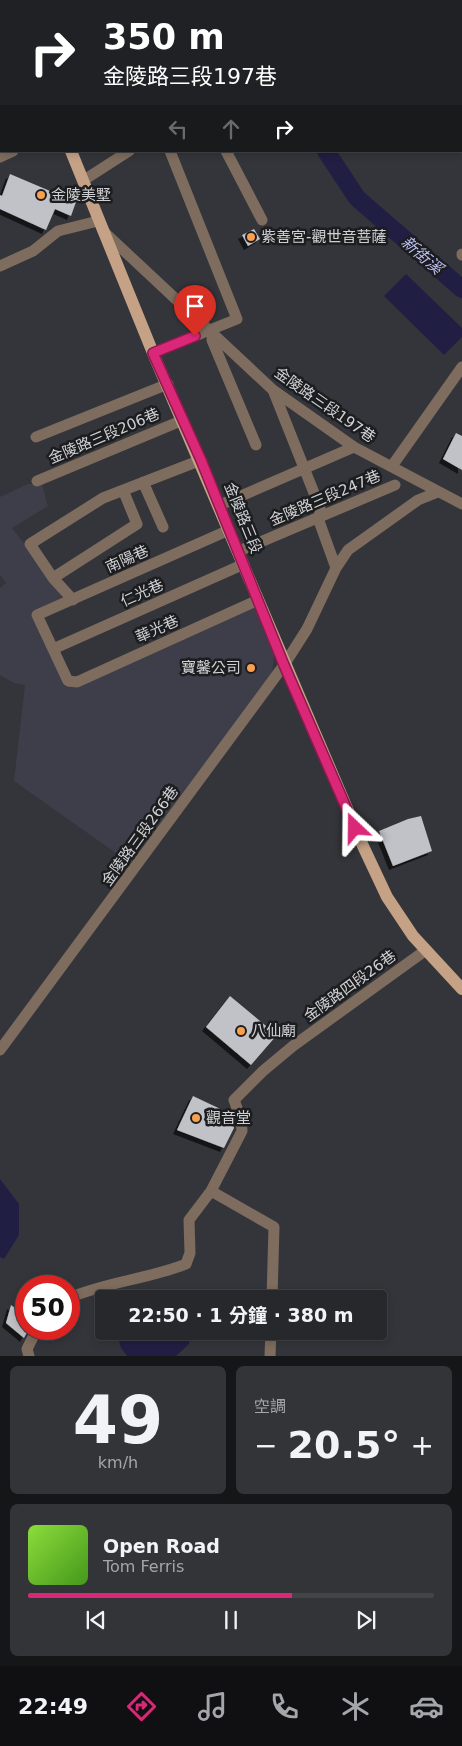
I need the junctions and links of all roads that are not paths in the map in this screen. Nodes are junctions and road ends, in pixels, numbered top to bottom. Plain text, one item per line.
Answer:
1 (71, 152) edge
2 (127, 152) edge
3 (170, 152) edge
4 (227, 152) edge
5 (84, 180) junction
6 (262, 220) dead end
7 (100, 225) junction
8 (0, 266) edge
9 (211, 332) junction
10 (153, 353) junction
11 (462, 367) edge
12 (168, 384) junction
13 (274, 390) junction
14 (183, 420) junction
15 (36, 437) dead end
16 (256, 445) dead end
17 (354, 447) junction
18 (201, 460) junction
19 (392, 466) junction
20 (305, 470) junction
21 (37, 481) dead end
22 (143, 482) junction
23 (395, 485) dead end
24 (123, 490) junction
25 (438, 492) junction
26 (462, 504) edge
27 (220, 505) junction
28 (320, 516) junction
29 (163, 527) dead end
30 (229, 530) junction
31 (239, 551) junction
32 (244, 564) junction
33 (336, 568) junction
34 (52, 578) junction
35 (72, 600) junction
36 (258, 600) junction
37 (53, 649) junction
38 (284, 665) junction
39 (426, 950) junction
40 (462, 988) edge
41 (0, 1050) edge
42 (211, 1191) junction
43 (272, 1290) edge
44 (80, 1294) edge
45 (32, 1340) edge
46 (271, 1340) edge
47 (29, 1356) edge
48 (270, 1356) edge

1 - 5 main road, 金陵路三段
2 - 5 street
3 - 9 street
4 - 6 street
5 - 7 main road, 金陵路三段
7 - 8 street
7 - 9 street, 金陵路三段197巷
7 - 10 main road, 金陵路三段
9 - 10 street
9 - 13 street, 金陵路三段197巷
9 - 16 street
10 - 12 main road, 金陵路三段
11 - 19 street
12 - 14 main road, 金陵路三段
12 - 15 street
13 - 17 street, 金陵路三段197巷
13 - 20 street
14 - 18 main road, 金陵路三段
14 - 21 street, 金陵路三段206巷
17 - 19 street, 金陵路三段197巷
17 - 20 street
18 - 22 street
18 - 27 main road, 金陵路三段
19 - 25 street, 金陵路三段197巷
20 - 27 street
20 - 28 street
22 - 24 street
22 - 29 street
23 - 28 street, 金陵路三段247巷
24 - 34 street
24 - 34 street
25 - 26 street, 金陵路三段197巷
25 - 33 street, 金陵路三段266巷
27 - 30 main road, 金陵路三段
28 - 31 street, 金陵路三段247巷
28 - 33 street
30 - 31 main road, 金陵路三段
30 - 35 street, 南陽巷
31 - 32 main road, 金陵路三段
32 - 36 main road, 金陵路三段
32 - 37 street, 仁光巷
33 - 38 street, 金陵路三段266巷
34 - 35 street
35 - 37 street, 南陽巷
36 - 37 street, 華光巷
36 - 38 main road, 金陵路三段
38 - 39 main road, 金陵路三段
38 - 41 street, 金陵路三段266巷
39 - 40 main road, 金陵路三段
39 - 42 street, 金陵路四段26巷
42 - 43 street
42 - 44 street, 金陵路四段26巷
45 - 47 street
46 - 48 street

